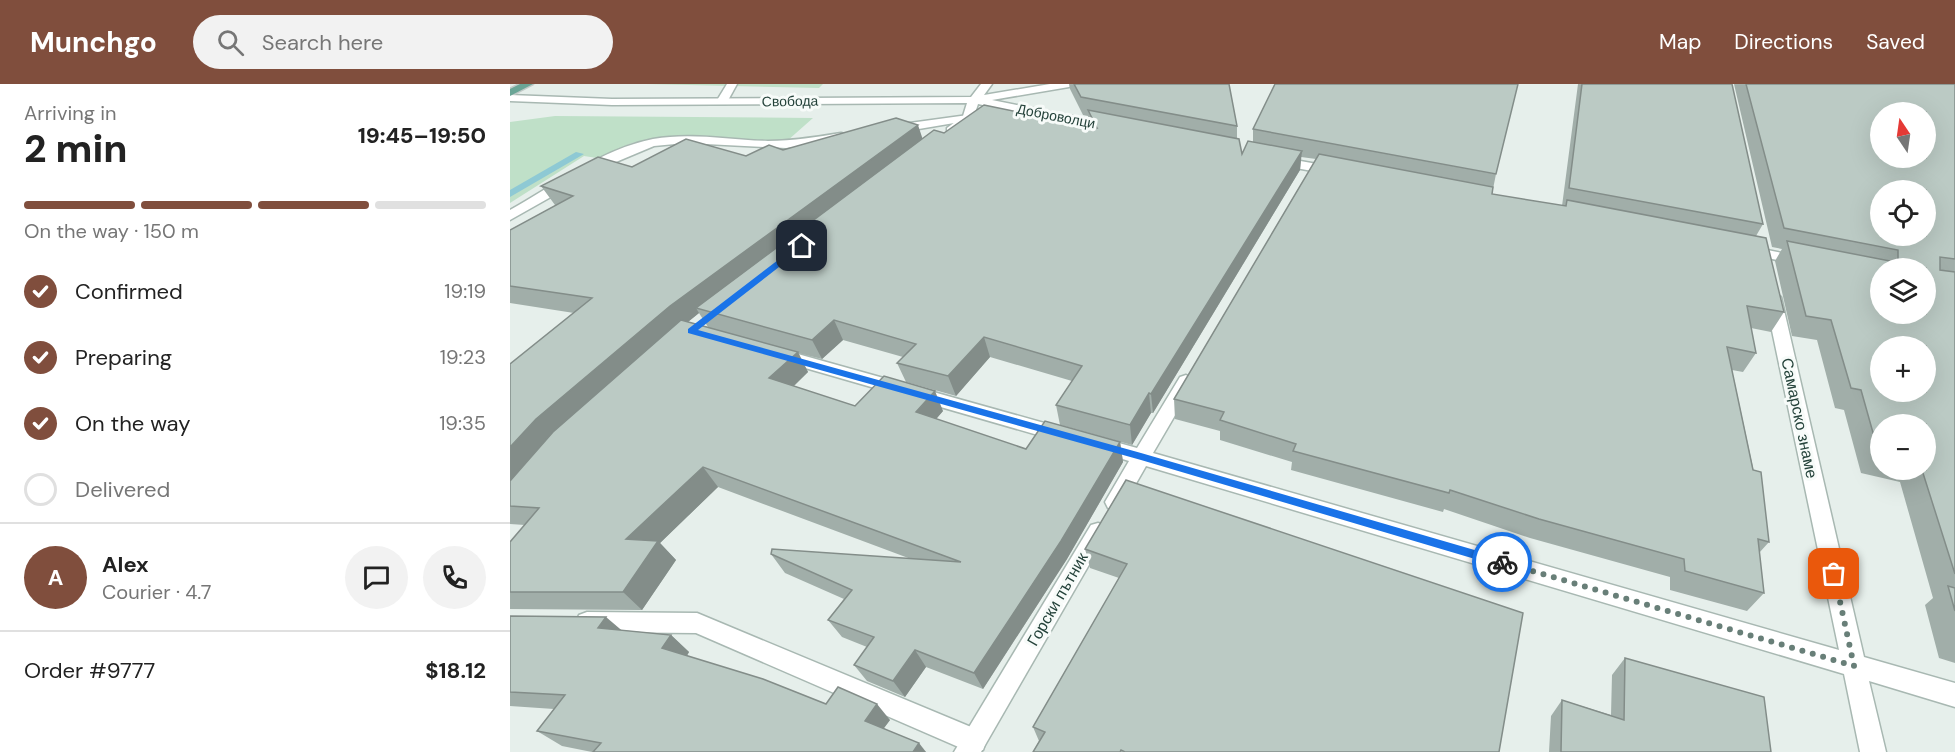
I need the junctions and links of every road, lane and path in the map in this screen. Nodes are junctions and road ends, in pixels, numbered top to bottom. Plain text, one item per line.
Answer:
1 (528, 84) edge
2 (732, 84) edge
3 (987, 84) edge
4 (1069, 84) edge
5 (510, 93) edge
6 (510, 98) edge
7 (974, 100) junction
8 (722, 102) junction
9 (968, 118) junction
10 (1125, 130) edge
11 (882, 131) edge
12 (853, 136) edge
13 (940, 139) edge
14 (1265, 158) edge
15 (1311, 167) junction
16 (1346, 174) edge
17 (1299, 188) edge
18 (510, 216) edge
19 (1759, 231) edge
20 (1729, 247) edge
21 (1764, 254) junction
22 (1811, 262) edge
23 (760, 350) edge
24 (1196, 364) edge
25 (1141, 457) junction
26 (568, 621) edge
27 (1854, 666) junction
28 (1955, 695) edge
29 (971, 746) edge
30 (1873, 752) edge

1 - 5 main road
2 - 8 street
3 - 7 street
4 - 7 street, Свобода
6 - 8 street, Свобода
7 - 8 street, Свобода
7 - 9 street
7 - 10 street, Доброволци
9 - 11 street
9 - 13 street
12 - 18 street
14 - 15 street
15 - 16 street
15 - 17 street
19 - 21 street, Самарско знаме
20 - 21 street
21 - 22 street
21 - 27 street, Самарско знаме
23 - 25 street
24 - 25 street, Горски пътник
25 - 27 street
25 - 29 street, Горски пътник
26 - 29 street
27 - 28 street
27 - 30 street, Самарско знаме

